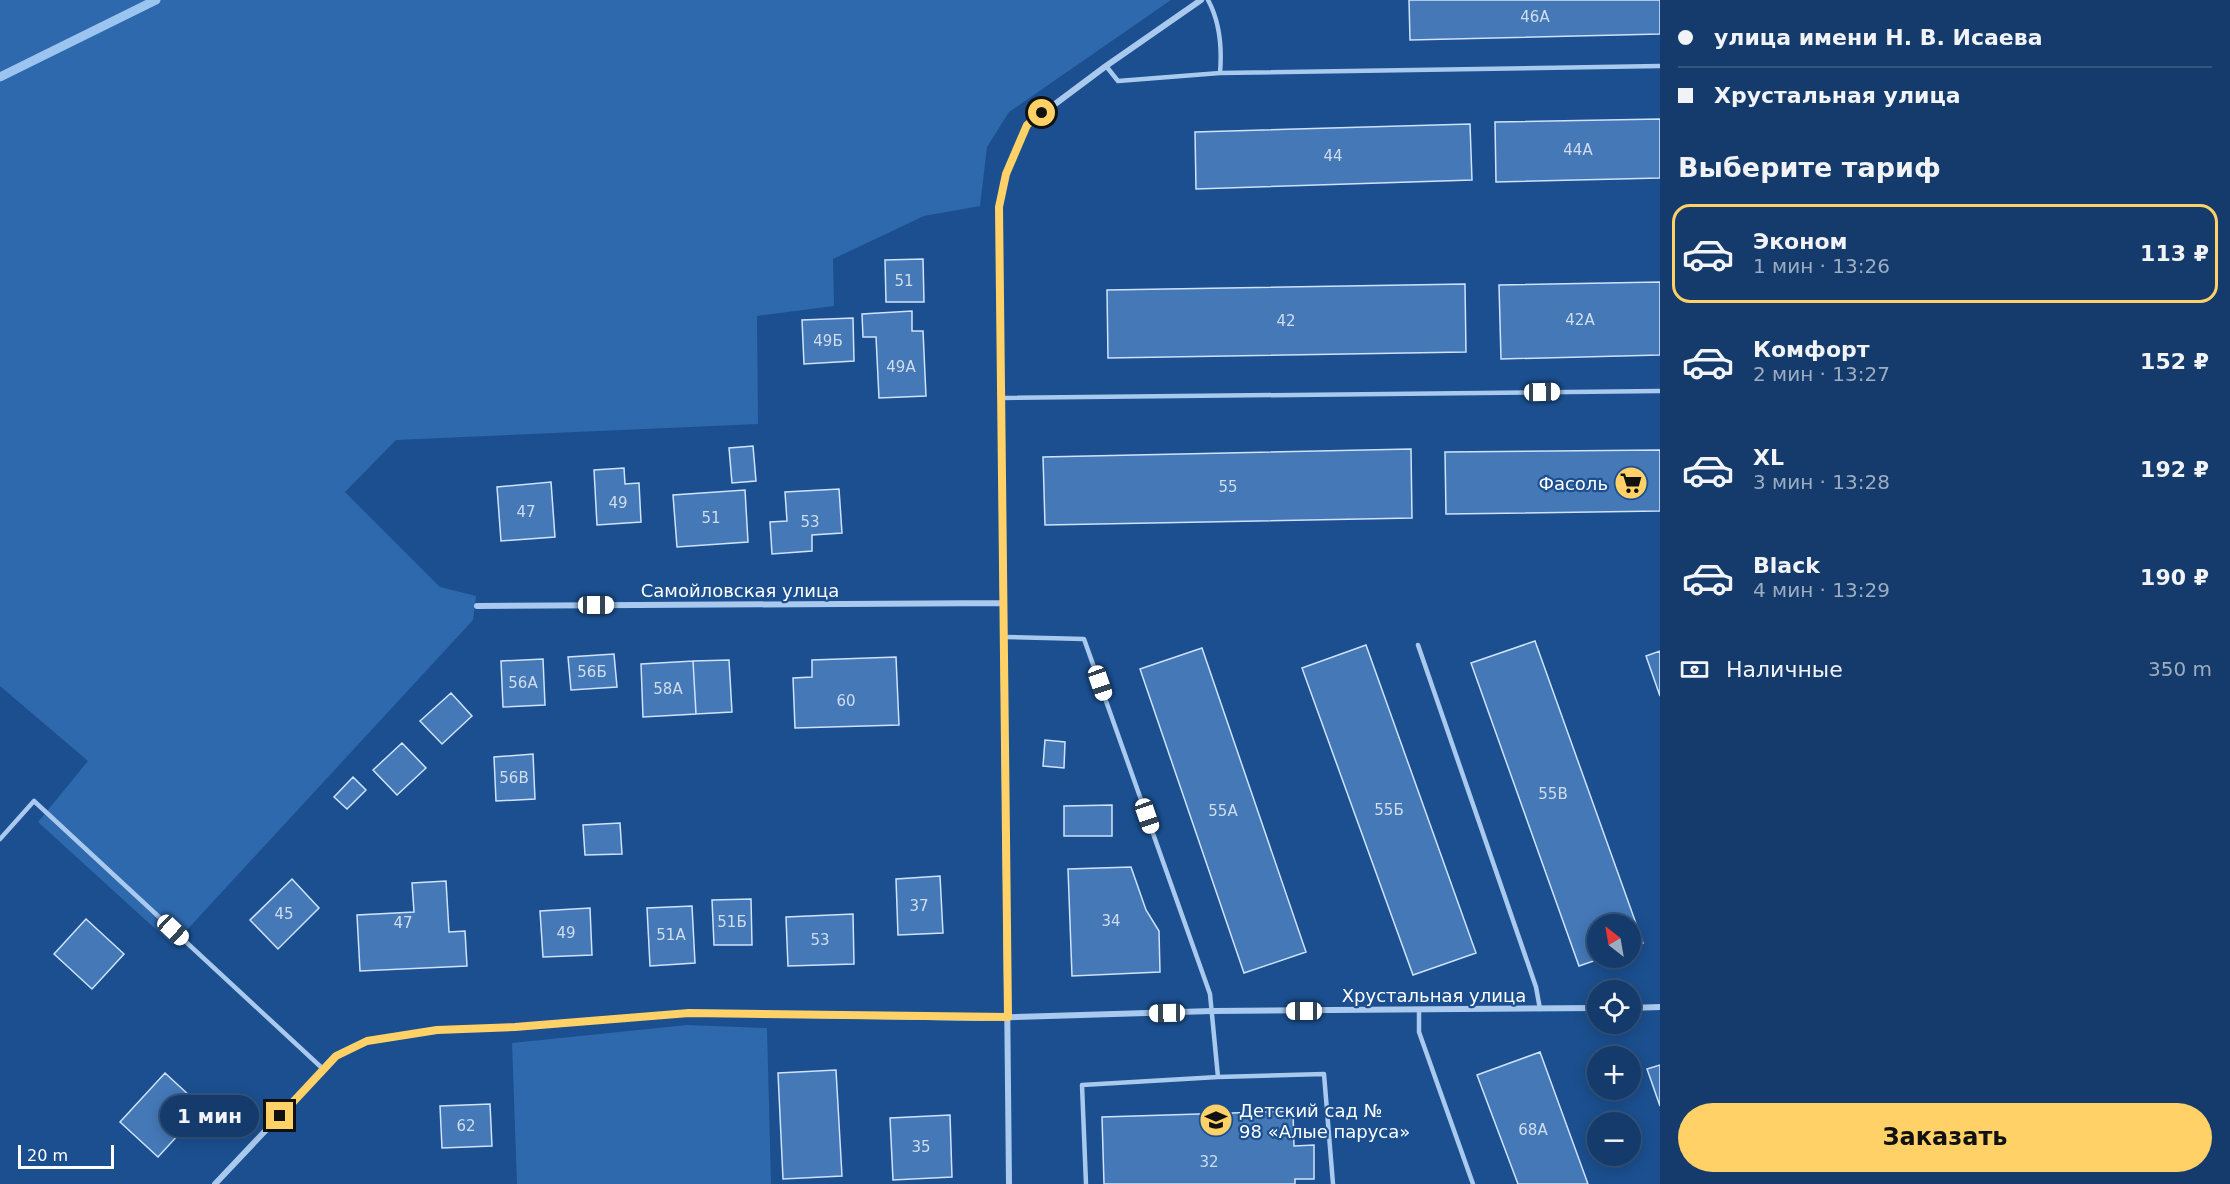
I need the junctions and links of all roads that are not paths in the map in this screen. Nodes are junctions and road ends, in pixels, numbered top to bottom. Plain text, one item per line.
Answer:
1 (1201, 0) edge
2 (1208, 0) edge
3 (1106, 66) junction
4 (1660, 66) edge
5 (1220, 73) junction
6 (1660, 391) edge
7 (1001, 398) junction
8 (1004, 603) junction
9 (477, 606) dead end
10 (1004, 637) junction
11 (1418, 645) dead end
12 (0, 839) edge
13 (1660, 1007) edge
14 (1587, 1008) edge
15 (1641, 1008) edge
16 (1419, 1009) junction
17 (1540, 1010) junction
18 (1212, 1011) junction
19 (1008, 1017) junction
20 (322, 1068) junction
21 (1218, 1077) junction
22 (215, 1184) edge
23 (1009, 1184) edge
24 (1086, 1184) edge
25 (1333, 1184) edge
26 (1473, 1184) edge

1 - 3 street
2 - 5 lane
3 - 5 lane
3 - 7 street
4 - 5 lane
6 - 7 lane
7 - 8 street
8 - 9 street, Самойловская улица
8 - 10 street
10 - 18 lane
10 - 19 street
11 - 17 lane
12 - 20 lane
13 - 15 street
14 - 17 street, Хрустальная улица
16 - 17 street, Хрустальная улица
16 - 18 street, Хрустальная улица
16 - 26 lane
18 - 19 street, Хрустальная улица
18 - 21 lane
19 - 20 street, Хрустальная улица
19 - 23 street
20 - 22 street, Хрустальная улица
21 - 24 lane
21 - 25 lane

